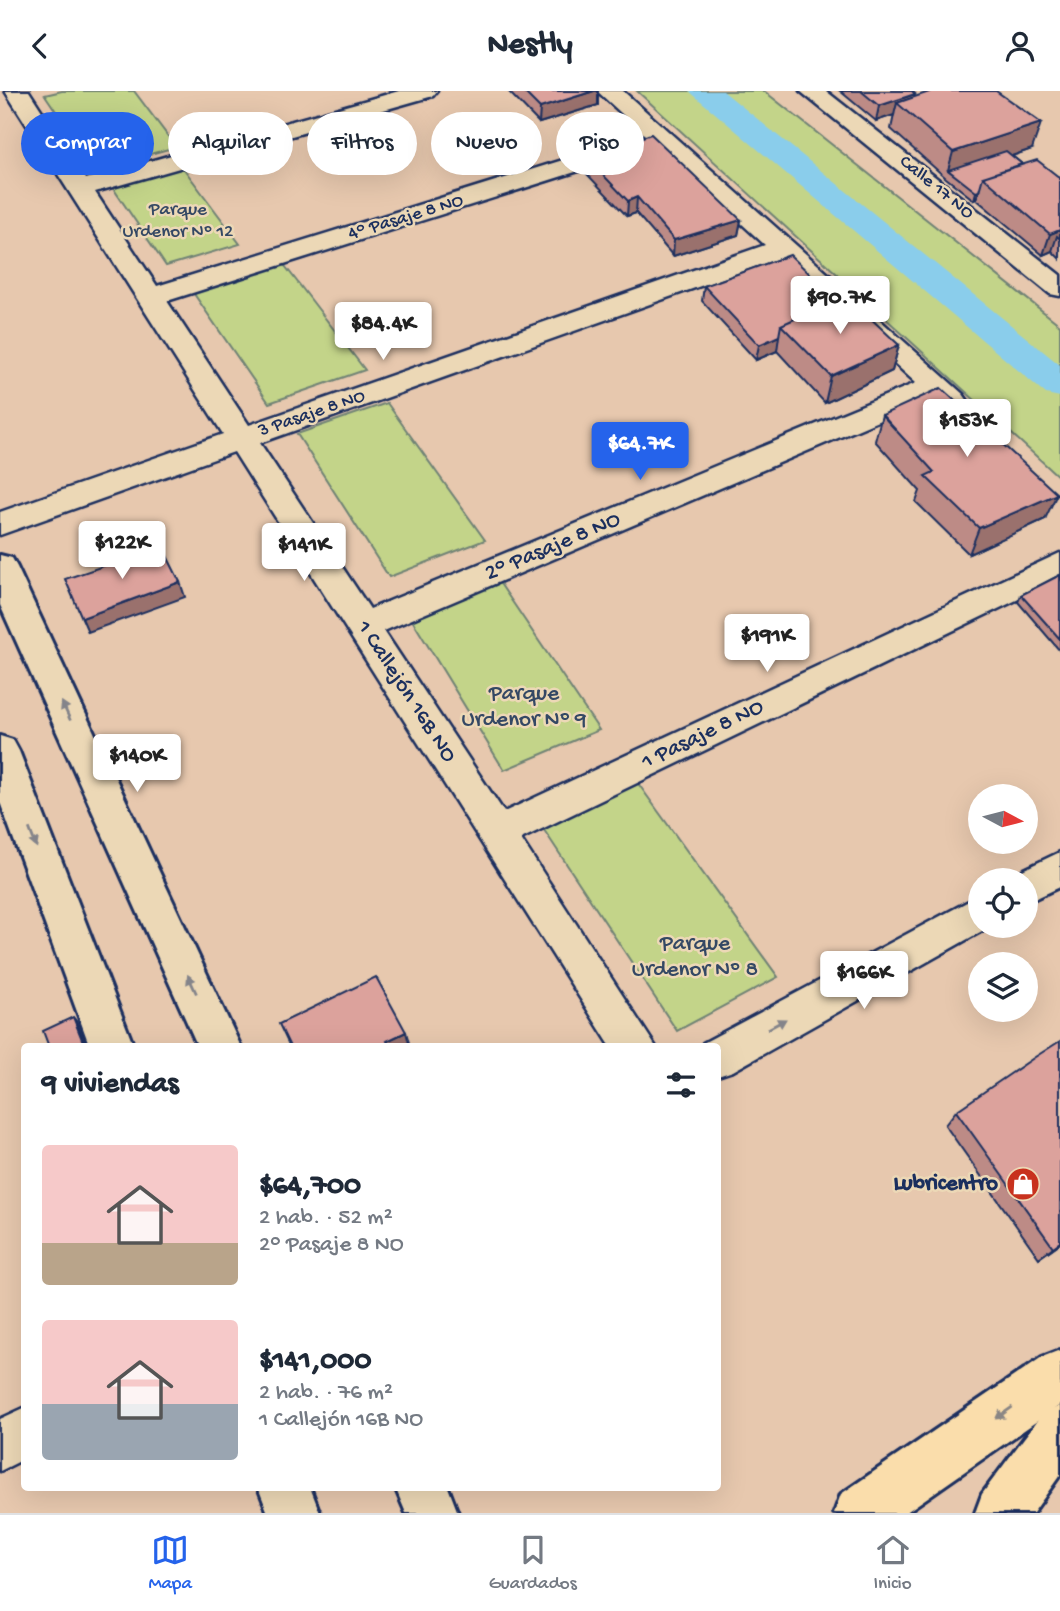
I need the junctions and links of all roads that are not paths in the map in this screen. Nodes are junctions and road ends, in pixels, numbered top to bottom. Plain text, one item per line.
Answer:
1 (425, 91) edge
2 (609, 91) edge
3 (811, 91) edge
4 (22, 96) edge
5 (889, 123) edge
6 (864, 131) junction
7 (660, 138) junction
8 (80, 188) junction
9 (782, 248) junction
10 (1060, 288) edge
11 (151, 297) junction
12 (936, 386) junction
13 (967, 414) edge
14 (242, 438) junction
15 (0, 524) edge
16 (1060, 565) edge
17 (0, 566) edge
18 (363, 626) junction
19 (0, 751) edge
20 (498, 834) junction
21 (1060, 868) edge
22 (1038, 880) edge
23 (968, 919) edge
24 (111, 1043) edge
25 (218, 1043) edge
26 (632, 1043) edge
27 (721, 1055) edge
28 (1060, 1375) edge
29 (1060, 1432) edge
30 (21, 1434) edge
31 (0, 1446) edge
32 (286, 1491) edge
33 (423, 1491) edge
34 (294, 1513) edge
35 (432, 1513) edge
36 (860, 1513) edge
37 (1001, 1513) edge

1 - 8 street
2 - 7 street
3 - 6 street, Calle 17 NO
4 - 8 street, 1 Callejón 16B NO
5 - 6 street
6 - 10 street, Calle 17 NO
7 - 9 street
7 - 11 street, 4° Pasaje 8 NO
8 - 11 street, 1 Callejón 16B NO
9 - 12 street
9 - 14 street, 3 Pasaje 8 NO
11 - 14 street, 1 Callejón 16B NO
12 - 13 street
12 - 18 street, 2° Pasaje 8 NO
14 - 15 street, 3 Pasaje 8 NO
14 - 18 street, 1 Callejón 16B NO
16 - 20 street, 1 Pasaje 8 NO
25 -> 17 street
18 - 20 street, 1 Callejón 16B NO
19 -> 24 street
20 - 26 street, 1 Callejón 16B NO
21 - 22 street
27 -> 23 street
28 -> 36 main road
29 - 37 main road
30 - 31 street
32 - 34 street
33 - 35 street

